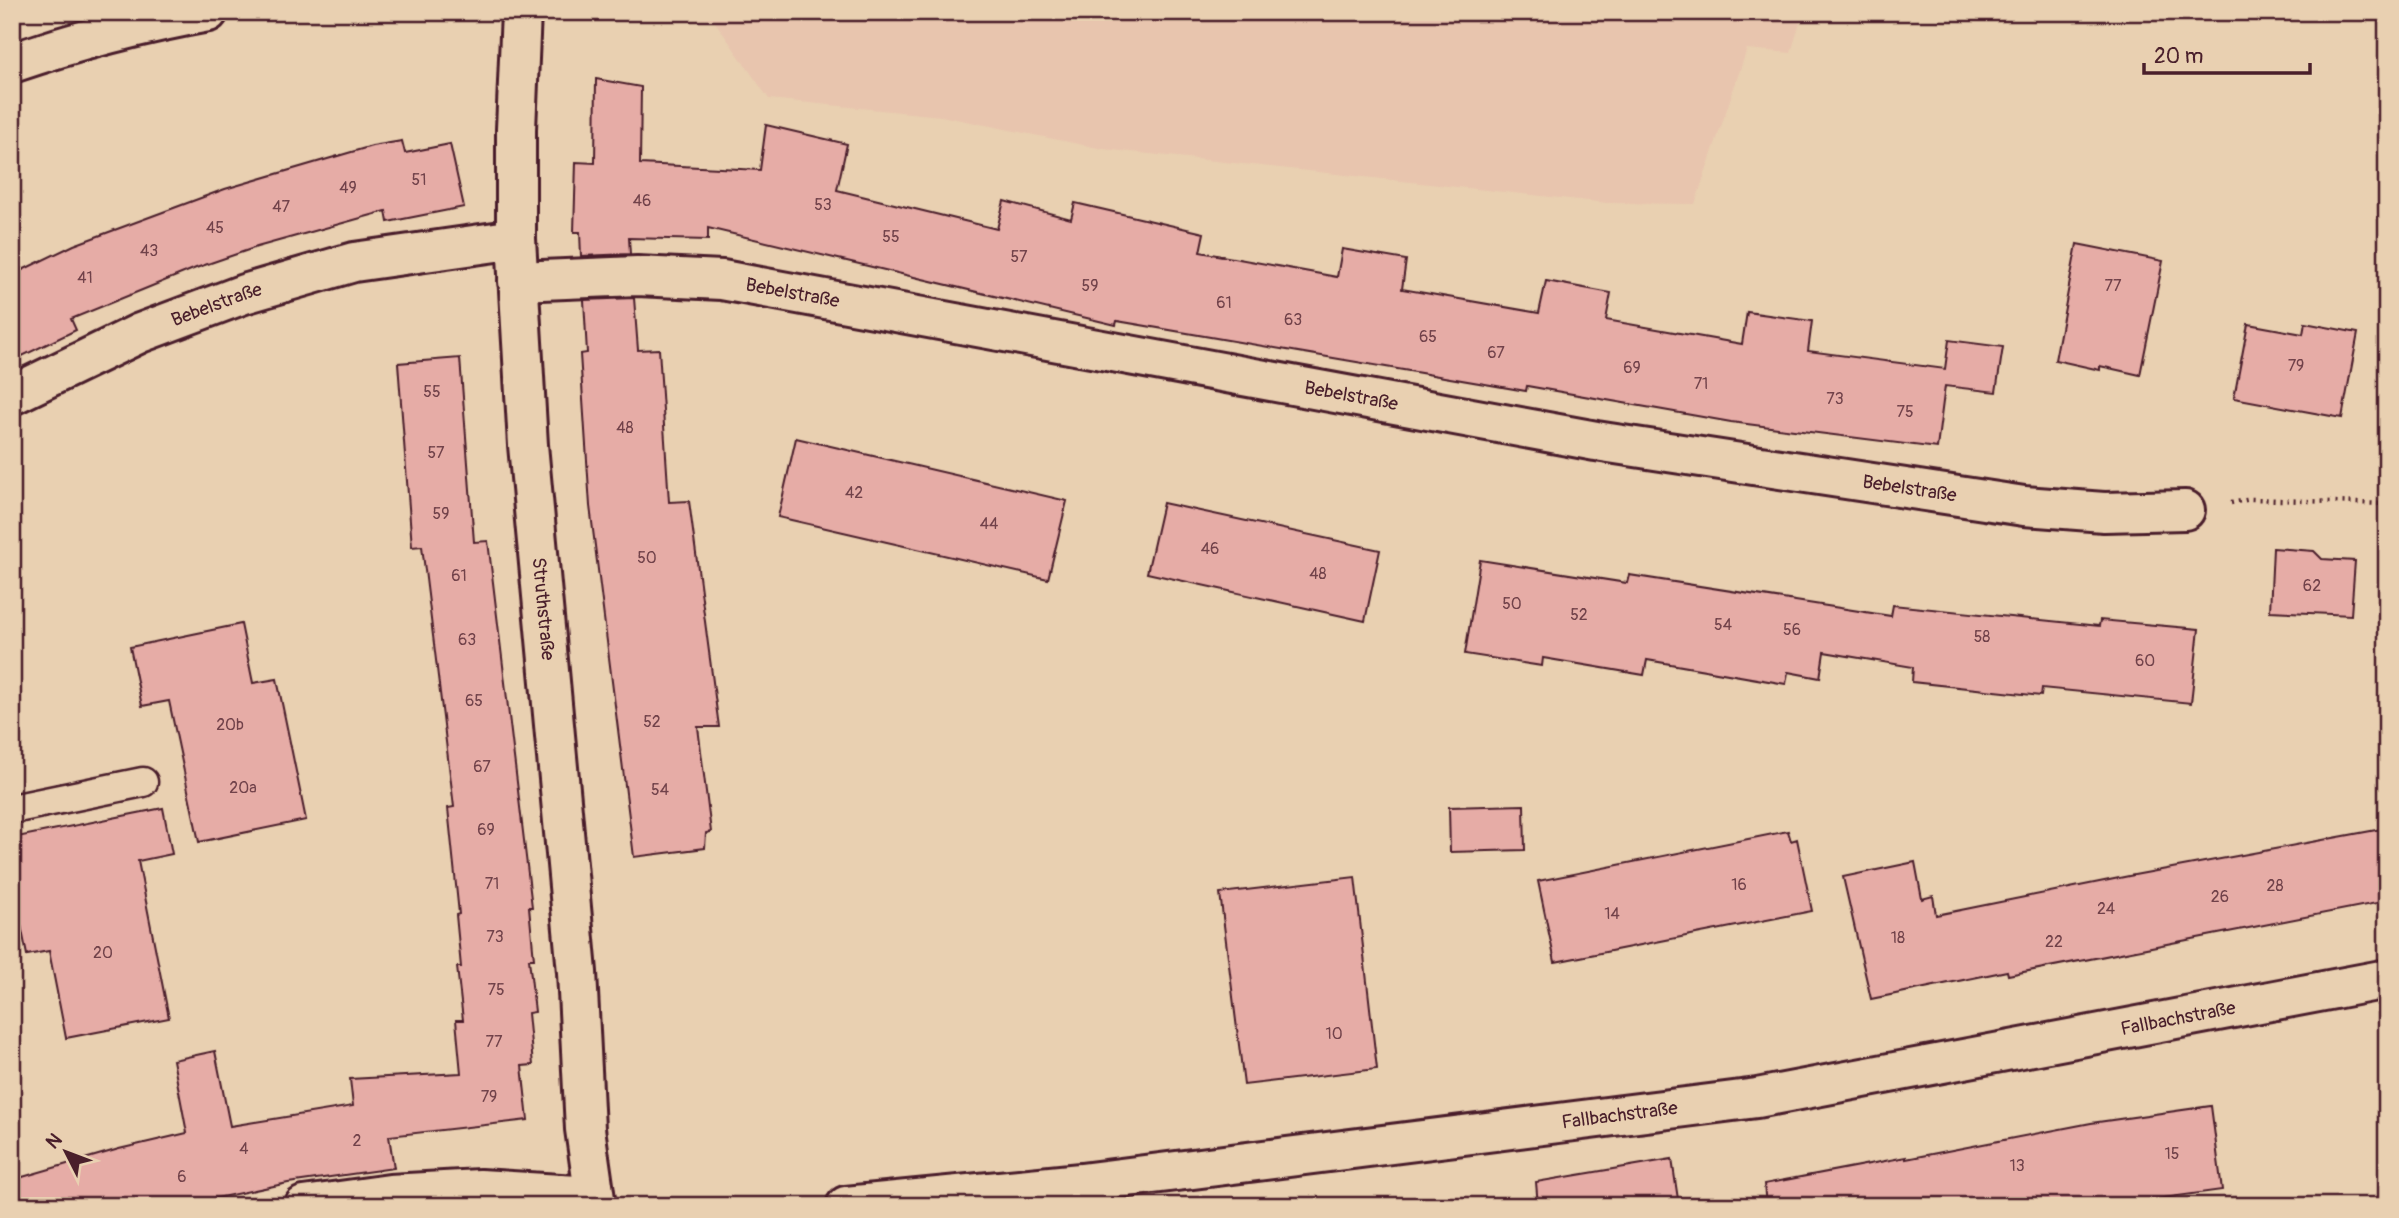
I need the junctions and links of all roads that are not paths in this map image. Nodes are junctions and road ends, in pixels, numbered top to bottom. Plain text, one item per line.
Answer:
1 (208, 12) edge
2 (521, 12) edge
3 (12, 63) edge
4 (516, 239) junction
5 (518, 281) junction
6 (12, 396) edge
7 (2185, 510) road end
8 (143, 782) dead end
9 (12, 810) edge
10 (2387, 979) edge
11 (595, 1201) edge
12 (304, 1206) edge
13 (846, 1206) edge

1 - 3 street
2 - 4 street, Struthstraße
4 - 5 street, Struthstraße
4 - 6 street, Bebelstraße
5 - 7 street, Bebelstraße
5 - 11 street, Struthstraße
8 - 9 lane
10 - 13 street, Fallbachstraße
11 - 12 street

